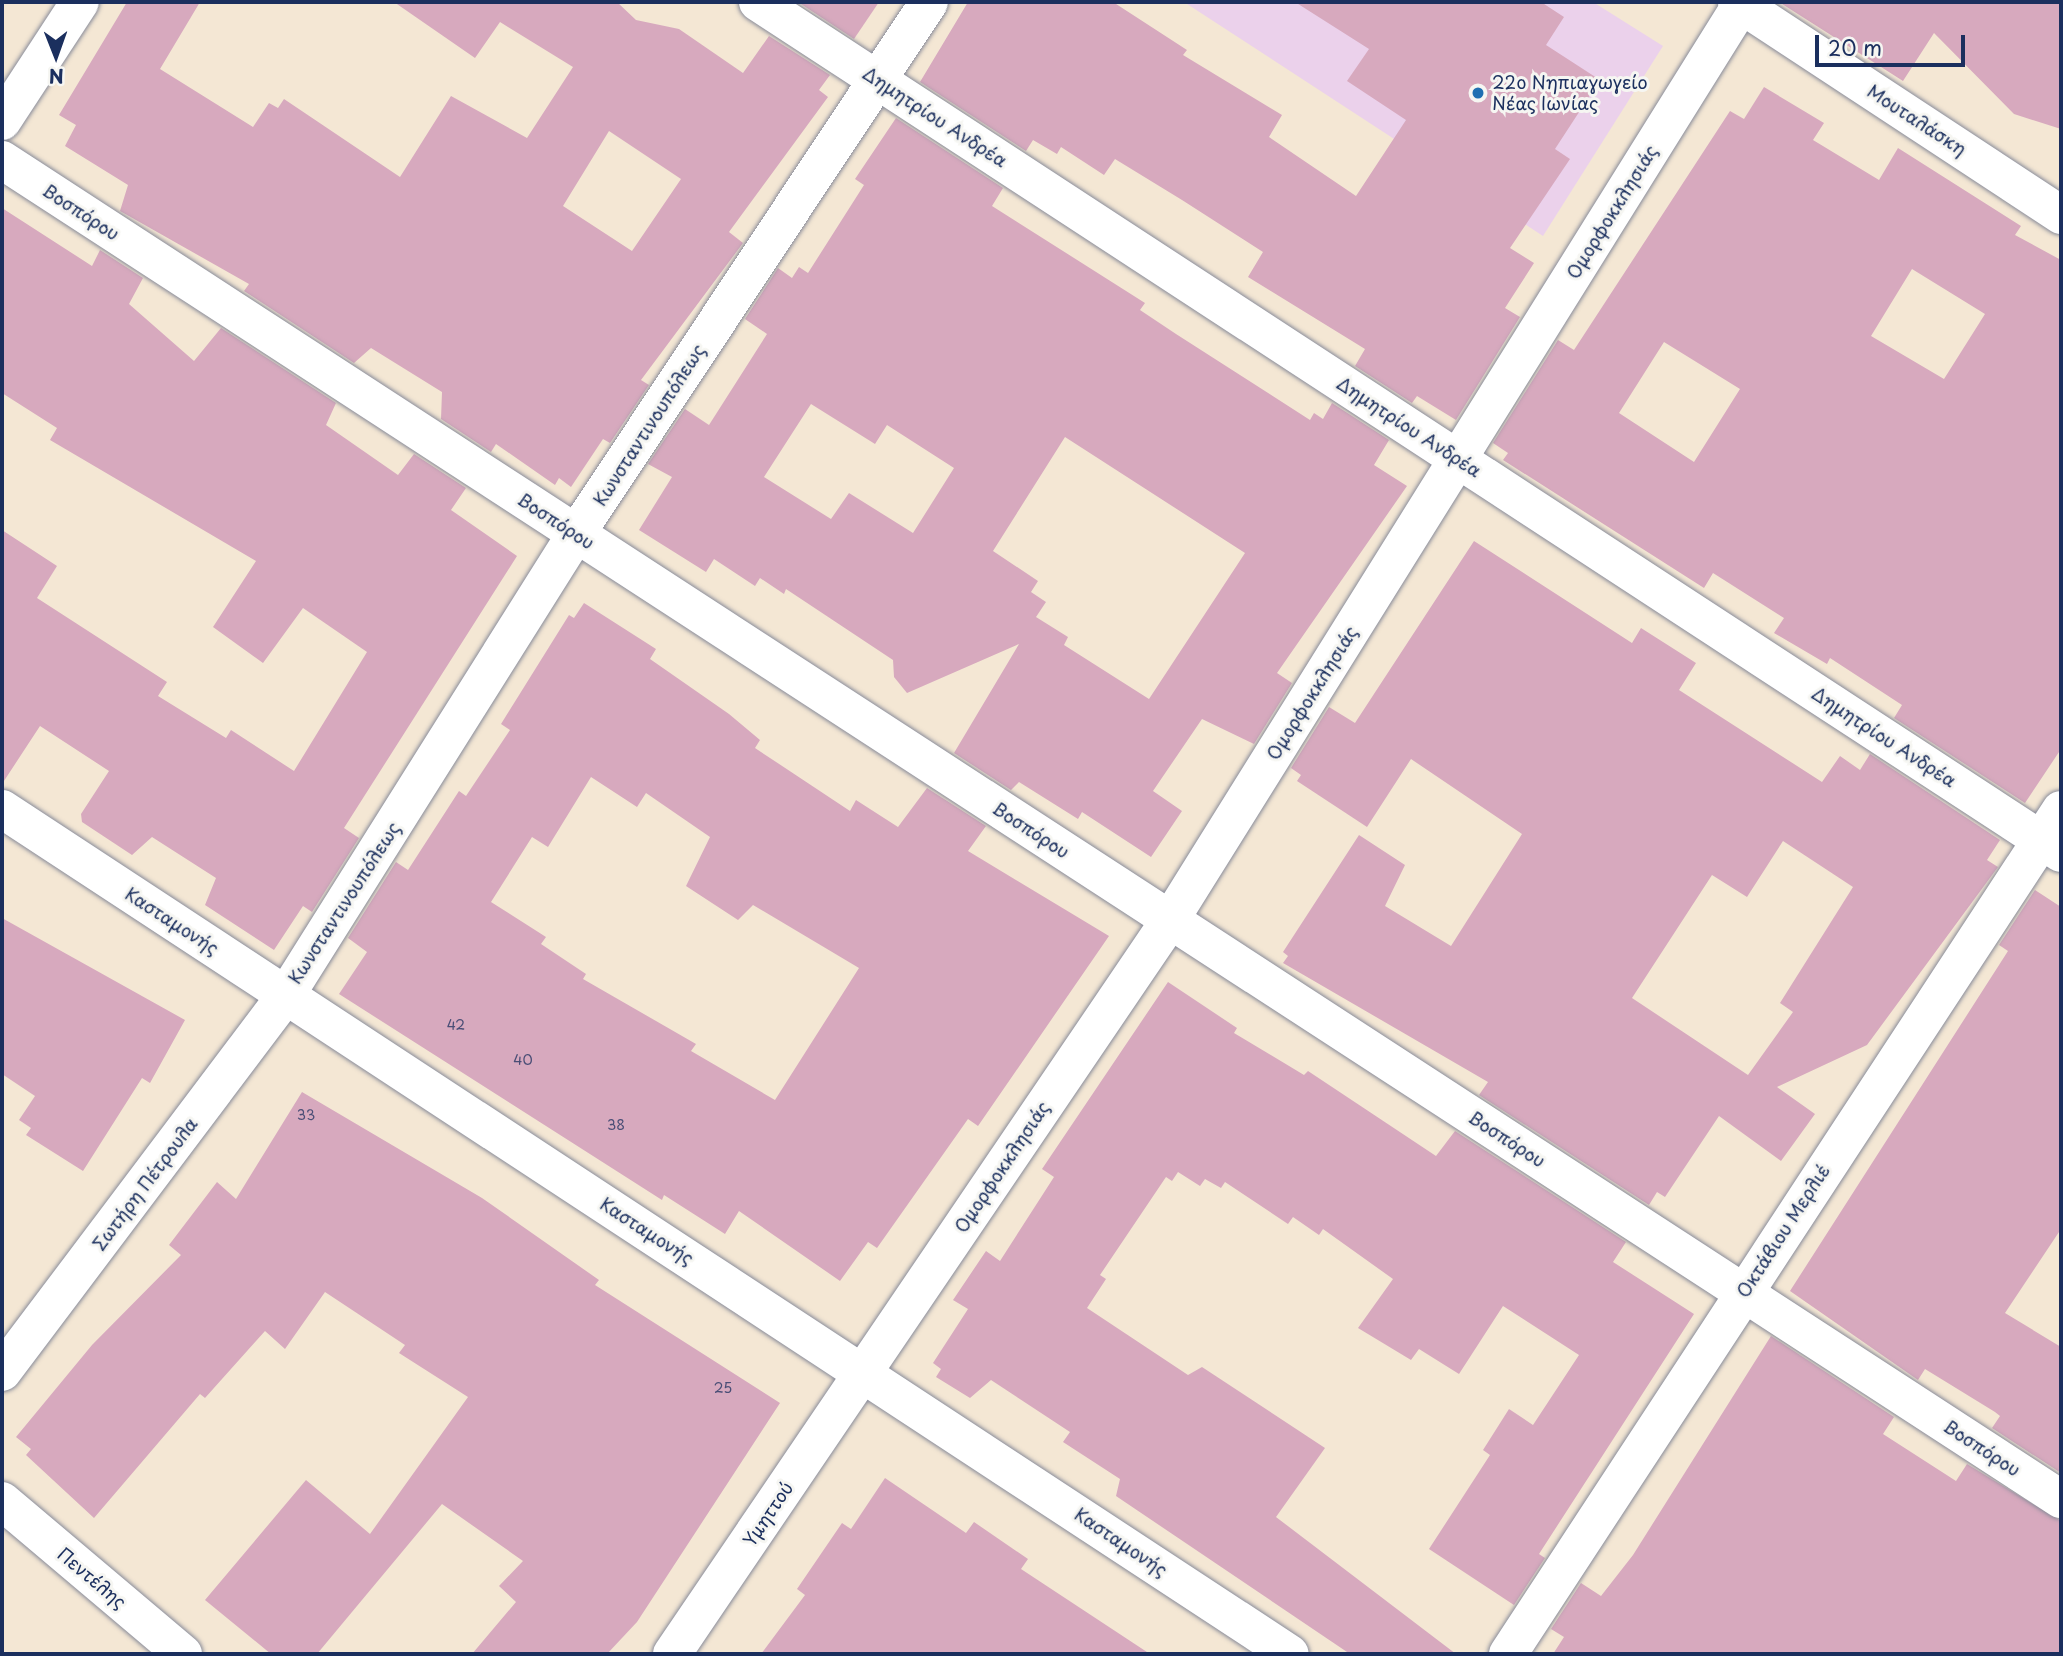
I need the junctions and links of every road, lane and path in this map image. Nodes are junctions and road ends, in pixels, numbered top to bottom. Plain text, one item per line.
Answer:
1 (80, 2) edge
2 (758, 2) edge
3 (929, 2) edge
4 (1741, 3) edge
5 (877, 79) junction
6 (2, 121) edge
7 (2, 160) edge
8 (2061, 215) edge
9 (1458, 458) junction
10 (576, 534) junction
11 (2, 809) edge
12 (2055, 834) edge
13 (1170, 920) junction
14 (286, 995) junction
15 (1743, 1293) junction
16 (2, 1372) edge
17 (863, 1373) junction
18 (2061, 1499) edge
19 (2, 1501) edge
20 (183, 1654) edge
21 (672, 1654) edge
22 (1290, 1654) edge
23 (1508, 1654) edge

1 - 6 street
2 - 5 street, Δημητρίου Ανδρέα
3 - 5 street, Κωνσταντινουπόλεως
4 - 8 street, Μουταλάσκη
4 - 9 street, Ομορφοκκλησιάς
5 - 9 street, Δημητρίου Ανδρέα
5 - 10 street, Κωνσταντινουπόλεως
7 - 10 street, Βοσπόρου
9 - 12 street, Δημητρίου Ανδρέα
9 - 13 street, Ομορφοκκλησιάς
10 - 13 street, Βοσπόρου
10 - 14 street, Κωνσταντινουπόλεως
11 - 14 street, Κασταμονής
12 - 15 street, Οκτάβιου Μερλιέ
13 - 15 street, Βοσπόρου
13 - 17 street, Ομορφοκκλησιάς
14 - 16 street, Σωτήρη Πέτρουλα
14 - 17 street, Κασταμονής
15 - 18 street, Βοσπόρου
15 - 23 street, Οκτάβιου Μερλιέ
17 - 21 street, Υμηττού
17 - 22 street, Κασταμονής
19 - 20 street, Πεντέλης

